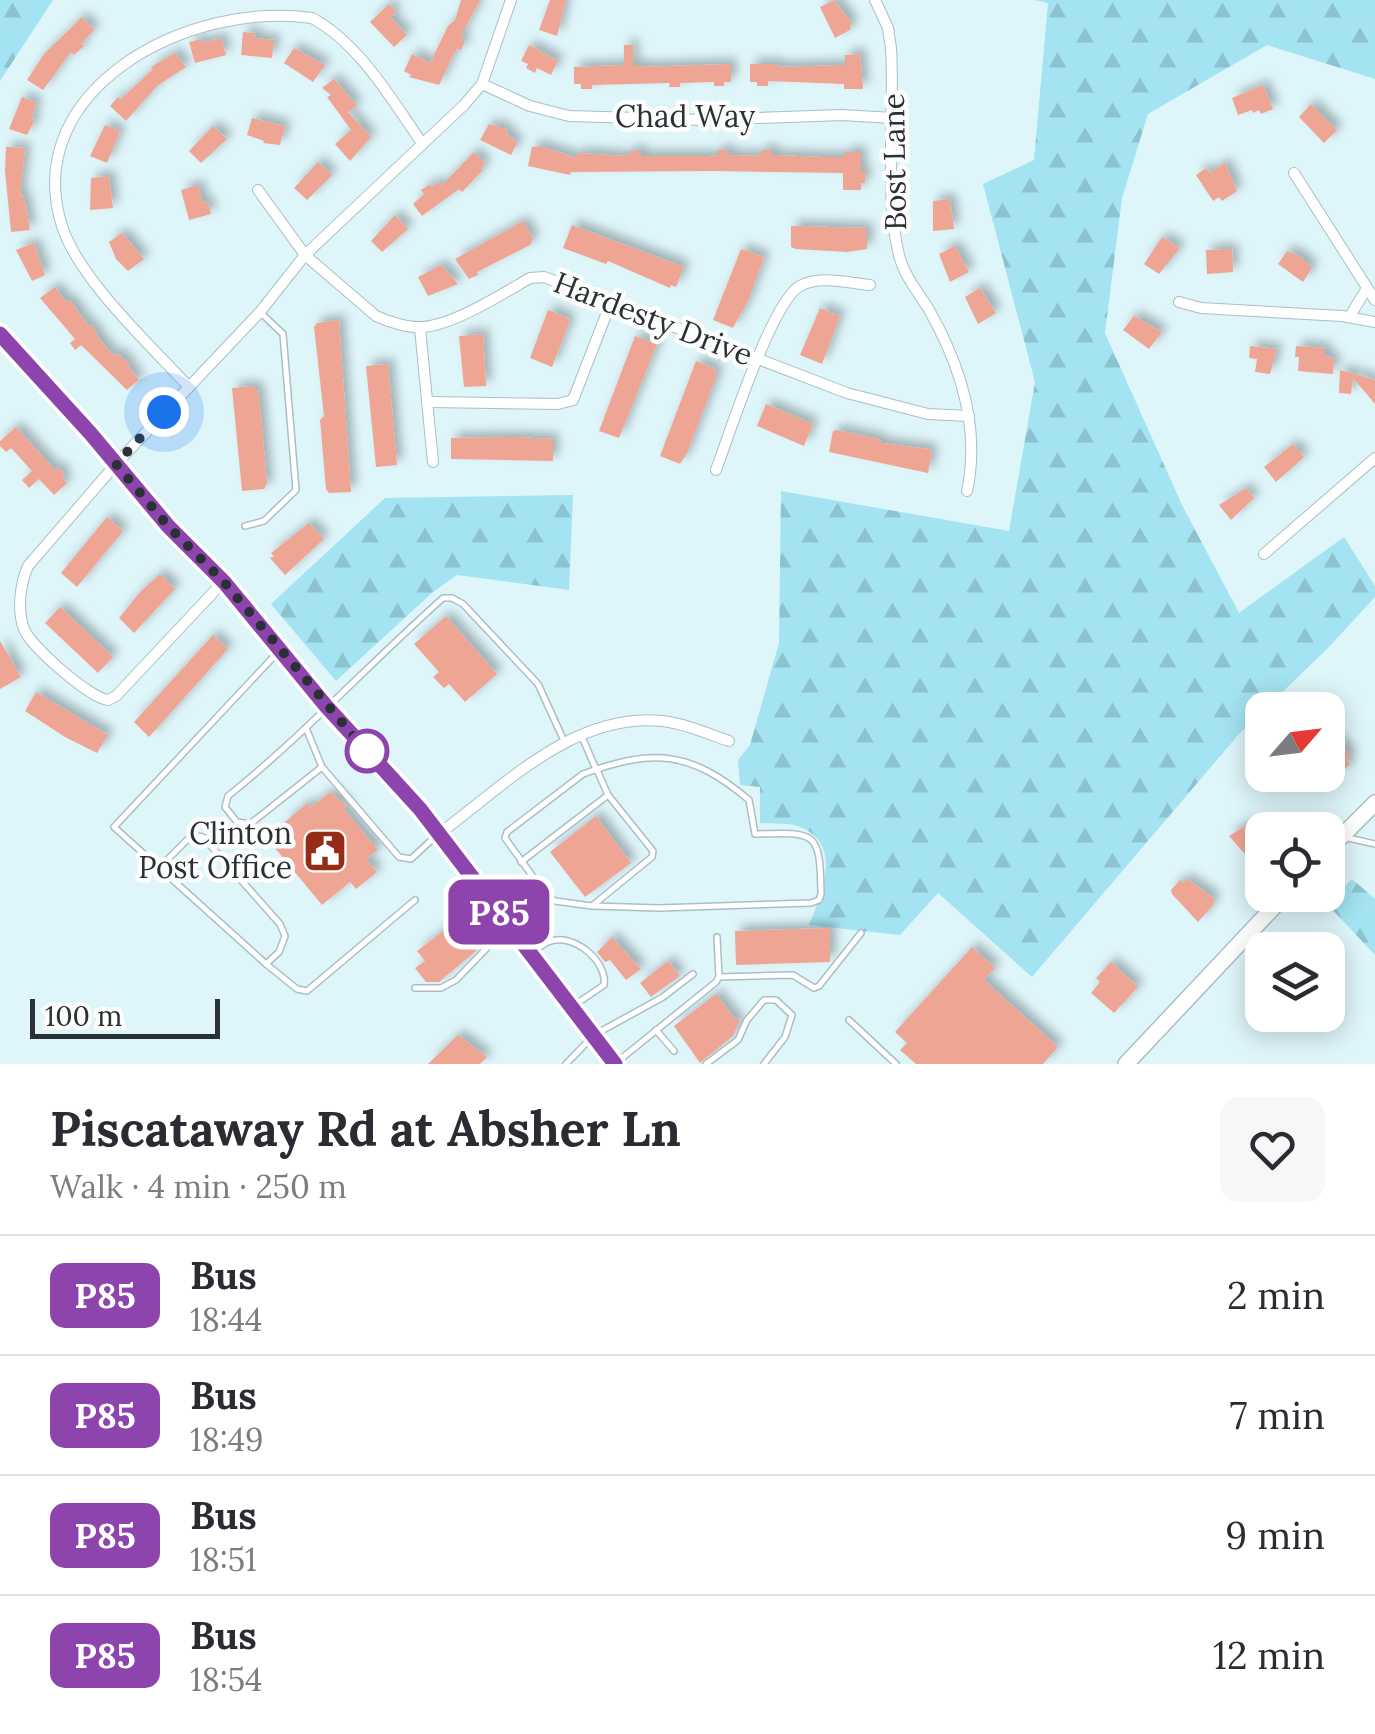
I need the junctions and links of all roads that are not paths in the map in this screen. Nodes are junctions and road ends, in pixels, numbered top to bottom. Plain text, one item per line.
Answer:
1 (511, 0) edge
2 (875, 0) edge
3 (274, 3) dead end
4 (98, 70) dead end
5 (482, 84) junction
6 (893, 118) junction
7 (422, 143) junction
8 (1294, 173) dead end
9 (258, 190) dead end
10 (305, 254) junction
11 (870, 286) dead end
12 (1368, 288) junction
13 (1375, 300) edge
14 (611, 302) junction
15 (1179, 302) dead end
16 (260, 312) junction
17 (1350, 316) junction
18 (1375, 322) edge
19 (420, 328) junction
20 (0, 334) edge
21 (758, 358) junction
22 (189, 387) junction
23 (430, 402) junction
24 (968, 416) junction
25 (1375, 458) edge
26 (433, 462) dead end
27 (116, 464) junction
28 (716, 470) dead end
29 (966, 491) dead end
30 (245, 526) dead end
31 (1264, 554) dead end
32 (224, 582) junction
33 (280, 650) junction
34 (326, 706) junction
35 (306, 728) junction
36 (581, 734) junction
37 (729, 741) dead end
38 (565, 742) junction
39 (322, 767) junction
40 (596, 770) junction
41 (608, 795) junction
42 (1375, 803) edge
43 (1345, 832) edge
44 (440, 833) junction
45 (1345, 837) edge
46 (1375, 844) edge
47 (521, 862) junction
48 (158, 869) junction
49 (545, 894) junction
50 (415, 900) dead end
51 (592, 906) junction
52 (1269, 912) edge
53 (509, 924) junction
54 (861, 933) dead end
55 (717, 937) dead end
56 (531, 954) junction
57 (266, 964) junction
58 (693, 974) dead end
59 (719, 977) junction
60 (415, 988) dead end
61 (573, 1006) junction
62 (848, 1020) dead end
63 (656, 1030) junction
64 (594, 1035) junction
65 (674, 1051) dead end
66 (566, 1064) edge
67 (614, 1064) edge
68 (706, 1064) edge
69 (764, 1064) edge
70 (896, 1064) edge
71 (1126, 1064) edge

1 - 5 street
2 - 6 street, Bost Lane
3 - 7 street
4 - 22 street
5 - 6 street, Chad Way
5 - 7 street
6 - 24 street, Bost Lane
7 - 10 street
8 - 12 street
9 - 10 street
10 - 16 street
10 - 19 street
11 - 21 street
12 - 13 street
12 - 17 street
14 - 19 street, Hardesty Drive
14 - 21 street, Hardesty Drive
14 - 23 street
15 - 17 street
16 - 22 street
16 - 30 lane
17 - 18 street
19 - 23 street
20 - 27 main road
21 - 24 street, Hardesty Drive
21 - 28 street
22 - 27 street
23 - 26 street
24 - 29 street, Bost Lane
25 - 31 street
27 - 32 main road
27 - 32 street
32 - 33 main road
33 - 34 main road
33 - 48 lane
34 - 35 lane
34 - 38 lane
34 - 44 main road
35 - 39 lane
35 - 39 lane
36 - 37 street
36 - 38 street
36 - 40 lane
38 - 44 street
39 - 44 lane
40 - 41 lane
40 - 47 lane
40 - 51 lane
41 - 47 lane
41 - 51 lane
42 - 43 main road
44 - 53 main road
45 - 46 lane
47 - 49 lane
48 - 57 lane
48 - 57 lane
49 - 51 lane
49 - 53 lane
50 - 57 lane
52 - 71 main road
53 - 56 main road
53 - 60 lane
54 - 59 lane
55 - 59 lane
56 - 61 main road
56 - 61 lane
58 - 64 lane
59 - 63 lane
61 - 64 main road
62 - 70 lane
63 - 65 lane
63 - 67 lane
64 - 66 lane
64 - 67 main road
68 - 69 lane

